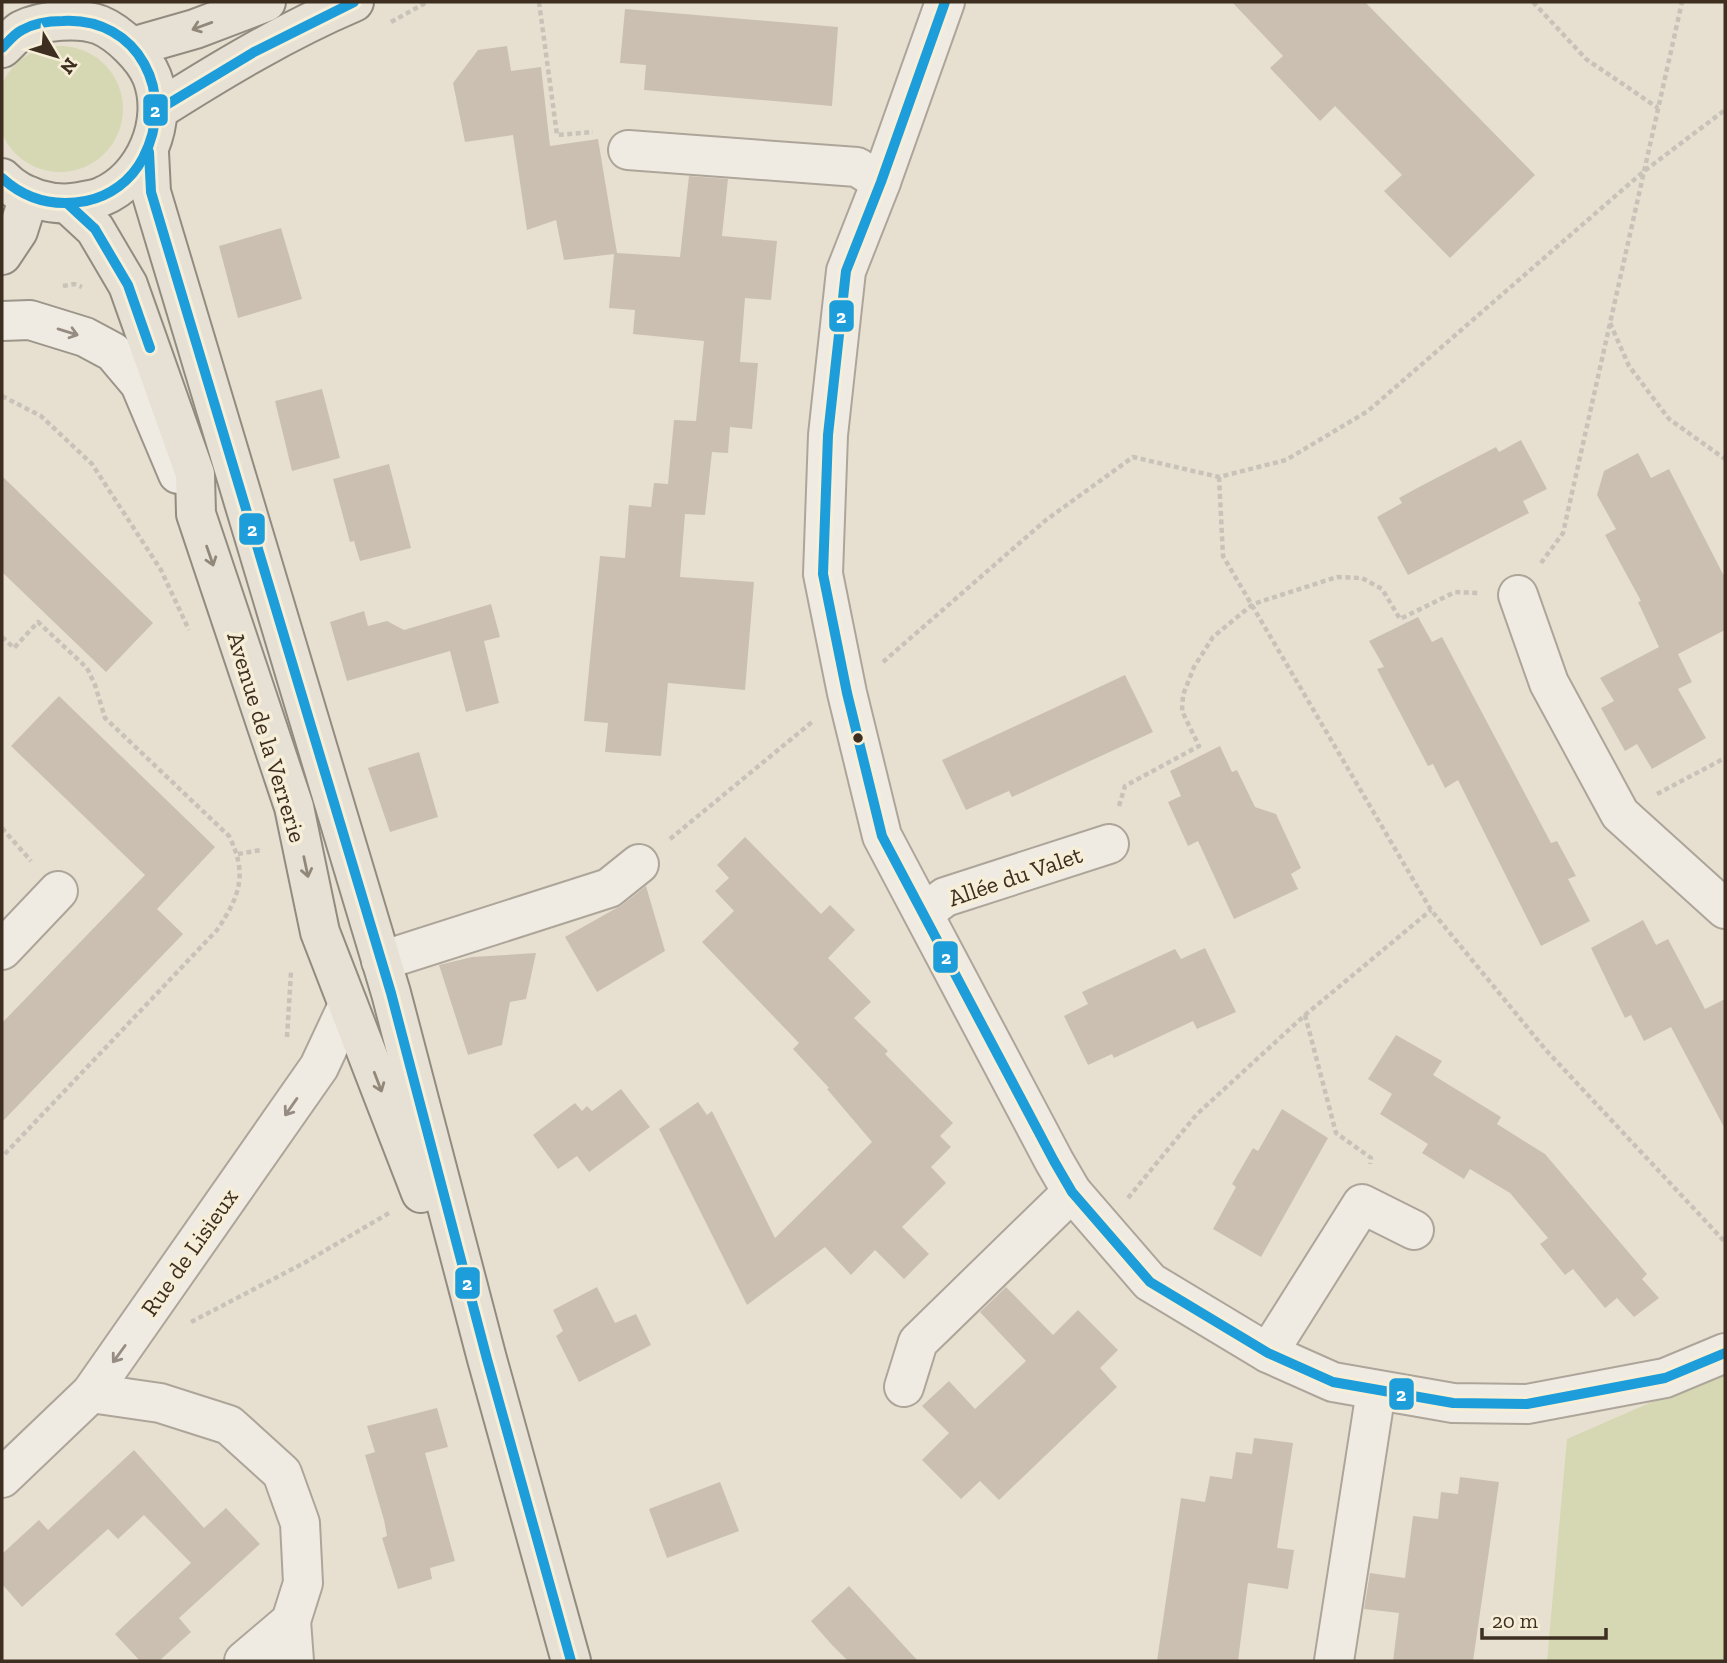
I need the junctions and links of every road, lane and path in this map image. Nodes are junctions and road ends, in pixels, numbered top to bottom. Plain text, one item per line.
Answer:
1 (266, 2) edge
2 (354, 2) edge
3 (539, 2) edge
4 (945, 2) edge
5 (1533, 2) edge
6 (1682, 2) edge
7 (60, 10) edge
8 (132, 47) junction
9 (2, 48) edge
10 (1658, 108) junction
11 (158, 110) junction
12 (1725, 110) edge
13 (628, 150) joint
14 (149, 152) junction
15 (1643, 172) junction
16 (881, 182) junction
17 (15, 187) edge
18 (68, 204) junction
19 (2, 255) edge
20 (2, 321) edge
21 (1609, 323) junction
22 (2, 396) edge
23 (1725, 459) edge
24 (1219, 477) junction
25 (196, 514) junction
26 (1518, 595) junction
27 (1253, 604) junction
28 (2, 637) edge
29 (193, 639) dead end
30 (847, 693) junction
31 (1725, 758) edge
32 (1620, 814) junction
33 (258, 836) dead end
34 (1109, 844) joint
35 (262, 850) junction
36 (238, 854) junction
37 (266, 862) dead end
38 (639, 864) joint
39 (58, 891) dead end
40 (1725, 909) edge
41 (1431, 910) junction
42 (924, 913) junction
43 (2, 950) edge
44 (292, 960) dead end
45 (381, 961) junction
46 (348, 1005) junction
47 (1305, 1015) junction
48 (319, 1067) junction
49 (2, 1157) edge
50 (1072, 1192) junction
51 (422, 1194) junction
52 (1362, 1204) junction
53 (1414, 1230) dead end
54 (1106, 1233) junction
55 (1725, 1242) edge
56 (190, 1323) dead end
57 (1268, 1353) junction
58 (1725, 1353) edge
59 (486, 1359) junction
60 (904, 1387) dead end
61 (1377, 1391) junction
62 (90, 1393) junction
63 (2, 1478) edge
64 (290, 1621) junction
65 (244, 1661) edge
66 (294, 1661) edge
67 (571, 1661) edge
68 (1334, 1661) edge

1 -> 8 main road
2 - 11 main road
3 - 13 path
4 - 16 street
5 - 10 path
6 - 10 path
7 - 8 main road
7 - 9 main road
8 - 11 main road
10 - 15 path
11 - 14 main road
12 - 15 path
13 - 16 street
14 - 18 main road
14 - 45 main road, Avenue de la Verrerie
15 - 21 path
15 - 24 path
16 - 30 street
17 - 18 main road
17 - 19 main road
18 - 25 main road, Avenue de la Verrerie
20 -> 25 street
21 - 23 path
21 - 26 path
22 - 29 path
24 - 27 path
24 - 30 path
25 -> 46 main road, Avenue de la Verrerie
26 - 27 path
26 - 32 street
27 - 34 path
27 - 41 path
28 - 36 path
30 - 38 path
30 - 42 street
31 - 32 path
32 - 40 street
33 - 35 path
34 - 42 street, Allée du Valet
35 - 36 path
35 - 37 path
36 - 49 path
38 - 45 street
39 - 43 street
41 - 47 path
41 - 55 path
42 - 50 street
44 - 48 path
45 - 59 main road, Avenue de la Verrerie
46 - 48 street, Rue de Lisieux
46 -> 51 main road, Avenue de la Verrerie
47 - 52 path
47 - 54 path
48 -> 62 street, Rue de Lisieux
50 - 54 street
50 - 60 street
51 - 56 path
51 - 59 main road, Avenue de la Verrerie
52 - 53 street
52 - 57 street
54 - 57 street
57 - 61 street
58 - 61 street
59 - 67 main road, Avenue de la Verrerie
61 - 68 street
62 - 63 street, Rue de Lisieux
62 - 64 street
64 - 65 street
64 - 66 street

